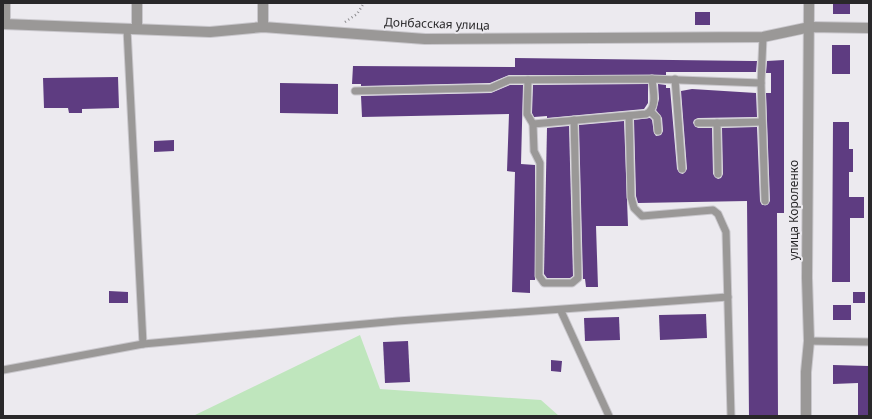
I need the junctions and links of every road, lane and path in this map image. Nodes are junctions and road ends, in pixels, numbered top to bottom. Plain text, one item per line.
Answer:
1 (5, 3) edge
2 (137, 3) edge
3 (264, 3) edge
4 (364, 3) edge
5 (809, 3) edge
6 (4, 24) edge
7 (263, 27) junction
8 (810, 27) junction
9 (132, 28) junction
10 (869, 28) edge
11 (329, 32) junction
12 (763, 38) junction
13 (652, 79) junction
14 (675, 79) junction
15 (528, 80) junction
16 (761, 83) junction
17 (355, 91) dead end
18 (651, 112) junction
19 (629, 116) junction
20 (574, 120) junction
21 (761, 122) junction
22 (698, 123) dead end
23 (717, 123) junction
24 (533, 124) junction
25 (658, 131) dead end
26 (682, 169) dead end
27 (718, 174) dead end
28 (765, 200) dead end
29 (728, 297) junction
30 (561, 311) junction
31 (809, 341) junction
32 (869, 342) edge
33 (143, 344) junction
34 (3, 370) edge
35 (609, 416) edge
36 (730, 416) edge
37 (806, 416) edge

1 - 6 street
2 - 9 street
3 - 7 street
4 - 11 path
5 - 8 street, улица Короленко
6 - 9 street, Донбасская улица
7 - 9 street, Донбасская улица
7 - 11 street, Донбасская улица
8 - 10 street, Донбасская улица
8 - 12 street, Донбасская улица
8 - 31 street, улица Короленко
9 - 33 lane
11 - 12 street, Донбасская улица
12 - 16 lane
13 - 14 lane
13 - 15 lane
13 - 18 lane
14 - 16 lane
14 - 26 lane
15 - 17 lane
15 - 24 lane
16 - 21 lane
18 - 19 lane
18 - 25 lane
19 - 20 lane
19 - 29 lane
20 - 24 lane
20 - 24 lane
21 - 23 lane
21 - 28 lane
22 - 23 lane
23 - 27 lane
29 - 30 lane
29 - 36 lane
30 - 33 lane
30 - 35 lane
31 - 32 lane
31 - 37 street, улица Короленко
33 - 34 lane

